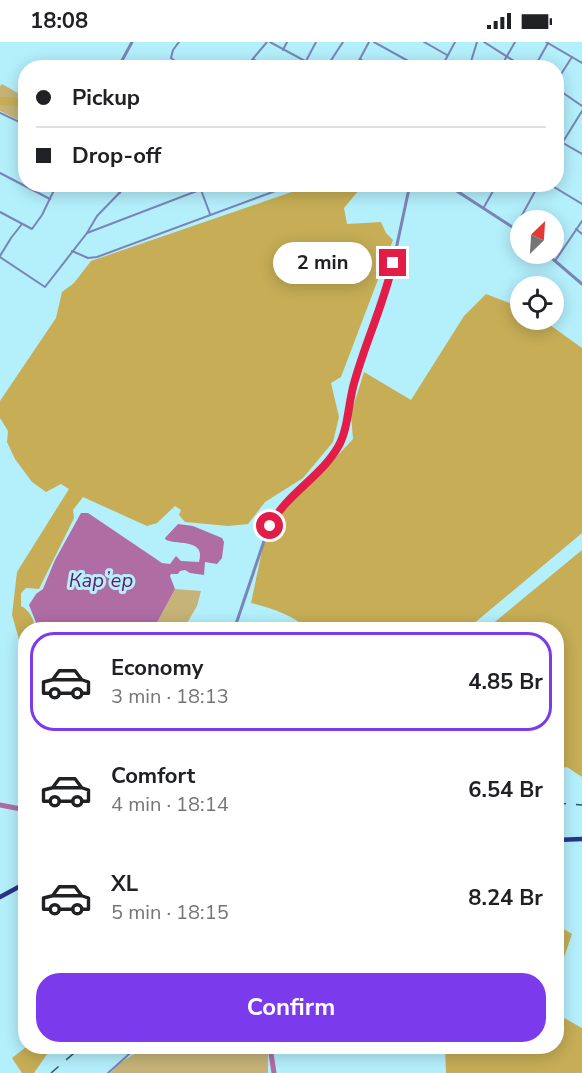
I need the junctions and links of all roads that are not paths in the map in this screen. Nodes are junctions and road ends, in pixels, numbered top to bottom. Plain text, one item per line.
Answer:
1 (132, 42) edge
2 (179, 42) edge
3 (269, 42) edge
4 (287, 42) edge
5 (316, 42) edge
6 (343, 42) edge
7 (369, 42) edge
8 (374, 42) edge
9 (424, 42) edge
10 (454, 42) edge
11 (477, 42) edge
12 (484, 42) edge
13 (515, 42) edge
14 (547, 43) edge
15 (283, 50) junction
16 (448, 55) junction
17 (507, 56) junction
18 (572, 57) junction
19 (253, 59) edge
20 (360, 59) edge
21 (122, 60) edge
22 (174, 60) edge
23 (304, 60) edge
24 (307, 60) edge
25 (331, 60) edge
26 (407, 60) edge
27 (445, 60) edge
28 (471, 60) edge
29 (505, 60) edge
30 (513, 60) edge
31 (538, 60) edge
32 (582, 63) edge
33 (564, 70) edge
34 (564, 94) edge
35 (582, 106) edge
36 (582, 111) edge
37 (0, 113) edge
38 (18, 121) edge
39 (564, 139) edge
40 (564, 143) edge
41 (582, 154) edge
42 (0, 172) edge
43 (18, 182) edge
44 (37, 192) edge
45 (53, 192) edge
46 (196, 192) edge
47 (202, 192) edge
48 (272, 192) edge
49 (408, 192) edge
50 (492, 192) edge
51 (535, 192) edge
52 (562, 192) edge
53 (120, 193) edge
54 (459, 193) edge
55 (50, 199) junction
56 (582, 204) edge
57 (484, 207) junction
58 (525, 210) edge
59 (0, 212) edge
60 (210, 214) junction
61 (582, 221) edge
62 (22, 224) junction
63 (510, 225) edge
64 (91, 226) junction
65 (576, 229) junction
66 (94, 231) junction
67 (87, 233) junction
68 (582, 234) edge
69 (564, 247) edge
70 (72, 252) junction
71 (0, 257) edge
72 (559, 264) edge
73 (582, 284) edge
74 (237, 622) edge
75 (582, 839) edge
76 (564, 840) edge
77 (18, 887) edge
78 (0, 897) edge
79 (129, 1054) edge
80 (108, 1073) edge

1 - 21 street
2 - 22 street
3 - 15 street
3 - 19 street
4 - 15 street
5 - 24 street
6 - 25 street
7 - 20 street
8 - 26 street
9 - 16 street
10 - 16 street
11 - 28 street
12 - 17 street
13 - 17 street
14 - 18 street
14 - 31 street
15 - 23 street
16 - 27 street
17 - 29 street
17 - 30 street
18 - 32 street
18 - 33 street
34 - 35 street
36 - 39 street
37 - 38 street
40 - 41 street
42 - 43 street
44 - 55 street
45 - 55 street
46 - 66 street
47 - 60 street
48 - 60 street
49 - 74 street
50 - 57 street
51 - 58 street
52 - 56 street
53 - 64 street
54 - 57 street
55 - 62 street
57 - 63 street
59 - 62 street
60 - 70 street
61 - 65 street
62 - 71 street
64 - 66 street
64 - 67 street
65 - 68 street
65 - 69 street
66 - 67 street
67 - 70 street
70 - 71 street
72 - 73 street
75 - 76 main road
77 - 78 main road
79 - 80 street

